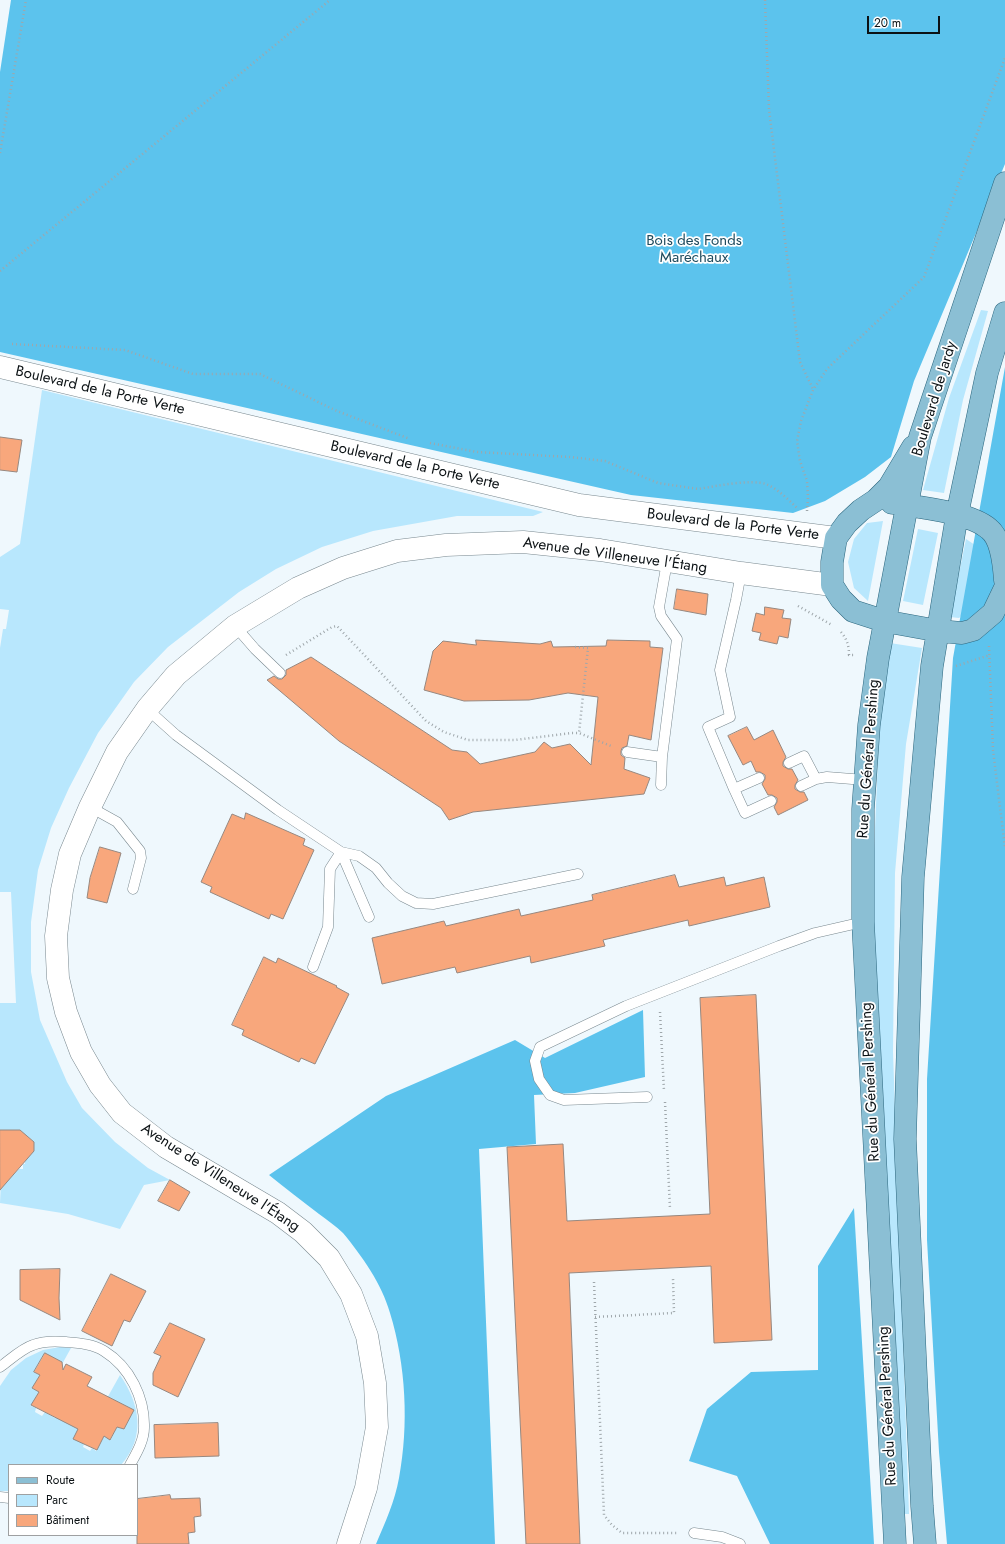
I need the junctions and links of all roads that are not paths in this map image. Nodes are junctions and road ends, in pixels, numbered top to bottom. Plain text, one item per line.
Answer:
1 (1005, 183) edge
2 (1005, 313) edge
3 (0, 367) edge
4 (920, 437) junction
5 (876, 500) junction
6 (907, 505) junction
7 (957, 515) junction
8 (836, 538) junction
9 (667, 562) junction
10 (741, 573) junction
11 (1005, 580) edge
12 (832, 585) junction
13 (1005, 588) edge
14 (884, 622) junction
15 (235, 626) junction
16 (939, 631) junction
17 (280, 673) dead end
18 (147, 709) junction
19 (627, 752) road end
20 (662, 757) junction
21 (789, 763) dead end
22 (759, 778) dead end
23 (816, 779) junction
24 (865, 780) junction
25 (661, 785) dead end
26 (801, 786) dead end
27 (734, 789) junction
28 (771, 801) dead end
29 (90, 807) junction
30 (341, 852) junction
31 (578, 874) dead end
32 (133, 889) dead end
33 (369, 917) dead end
34 (863, 922) junction
35 (312, 968) dead end
36 (647, 1097) dead end
37 (0, 1367) edge
38 (131, 1464) edge
39 (694, 1533) road end
40 (736, 1543) edge
41 (348, 1544) edge
42 (895, 1544) edge
43 (925, 1544) edge

1 - 4 main road, Boulevard de Jardy
2 - 7 main road
3 - 8 street, Boulevard de la Porte Verte
4 - 5 main road
4 - 6 main road, Boulevard de Jardy
5 - 6 main road
5 - 8 main road
6 - 7 main road
6 - 14 main road, Boulevard de Jardy
7 - 11 main road
7 - 16 main road
8 - 12 main road
9 - 10 street, Avenue de Villeneuve l'Étang
9 - 15 street, Avenue de Villeneuve l'Étang
9 - 20 lane
10 - 12 street, Avenue de Villeneuve l'Étang
10 - 27 lane
12 - 14 main road
13 - 16 main road
14 - 16 main road
14 - 24 main road, Rue du Général Pershing
15 - 17 lane
15 - 18 street, Avenue de Villeneuve l'Étang
16 - 43 main road, Rue du Général Pershing
18 - 29 street, Avenue de Villeneuve l'Étang
18 - 30 lane
19 - 20 lane
20 - 25 lane
21 - 23 lane
22 - 27 lane
23 - 24 lane
23 - 26 lane
24 - 34 main road, Rue du Général Pershing
27 - 28 lane
29 - 32 lane
29 - 41 street, Avenue de Villeneuve l'Étang
30 - 31 lane
30 - 33 lane
30 - 35 lane
34 - 36 lane
34 - 42 main road, Rue du Général Pershing
37 - 38 lane
39 - 40 lane

